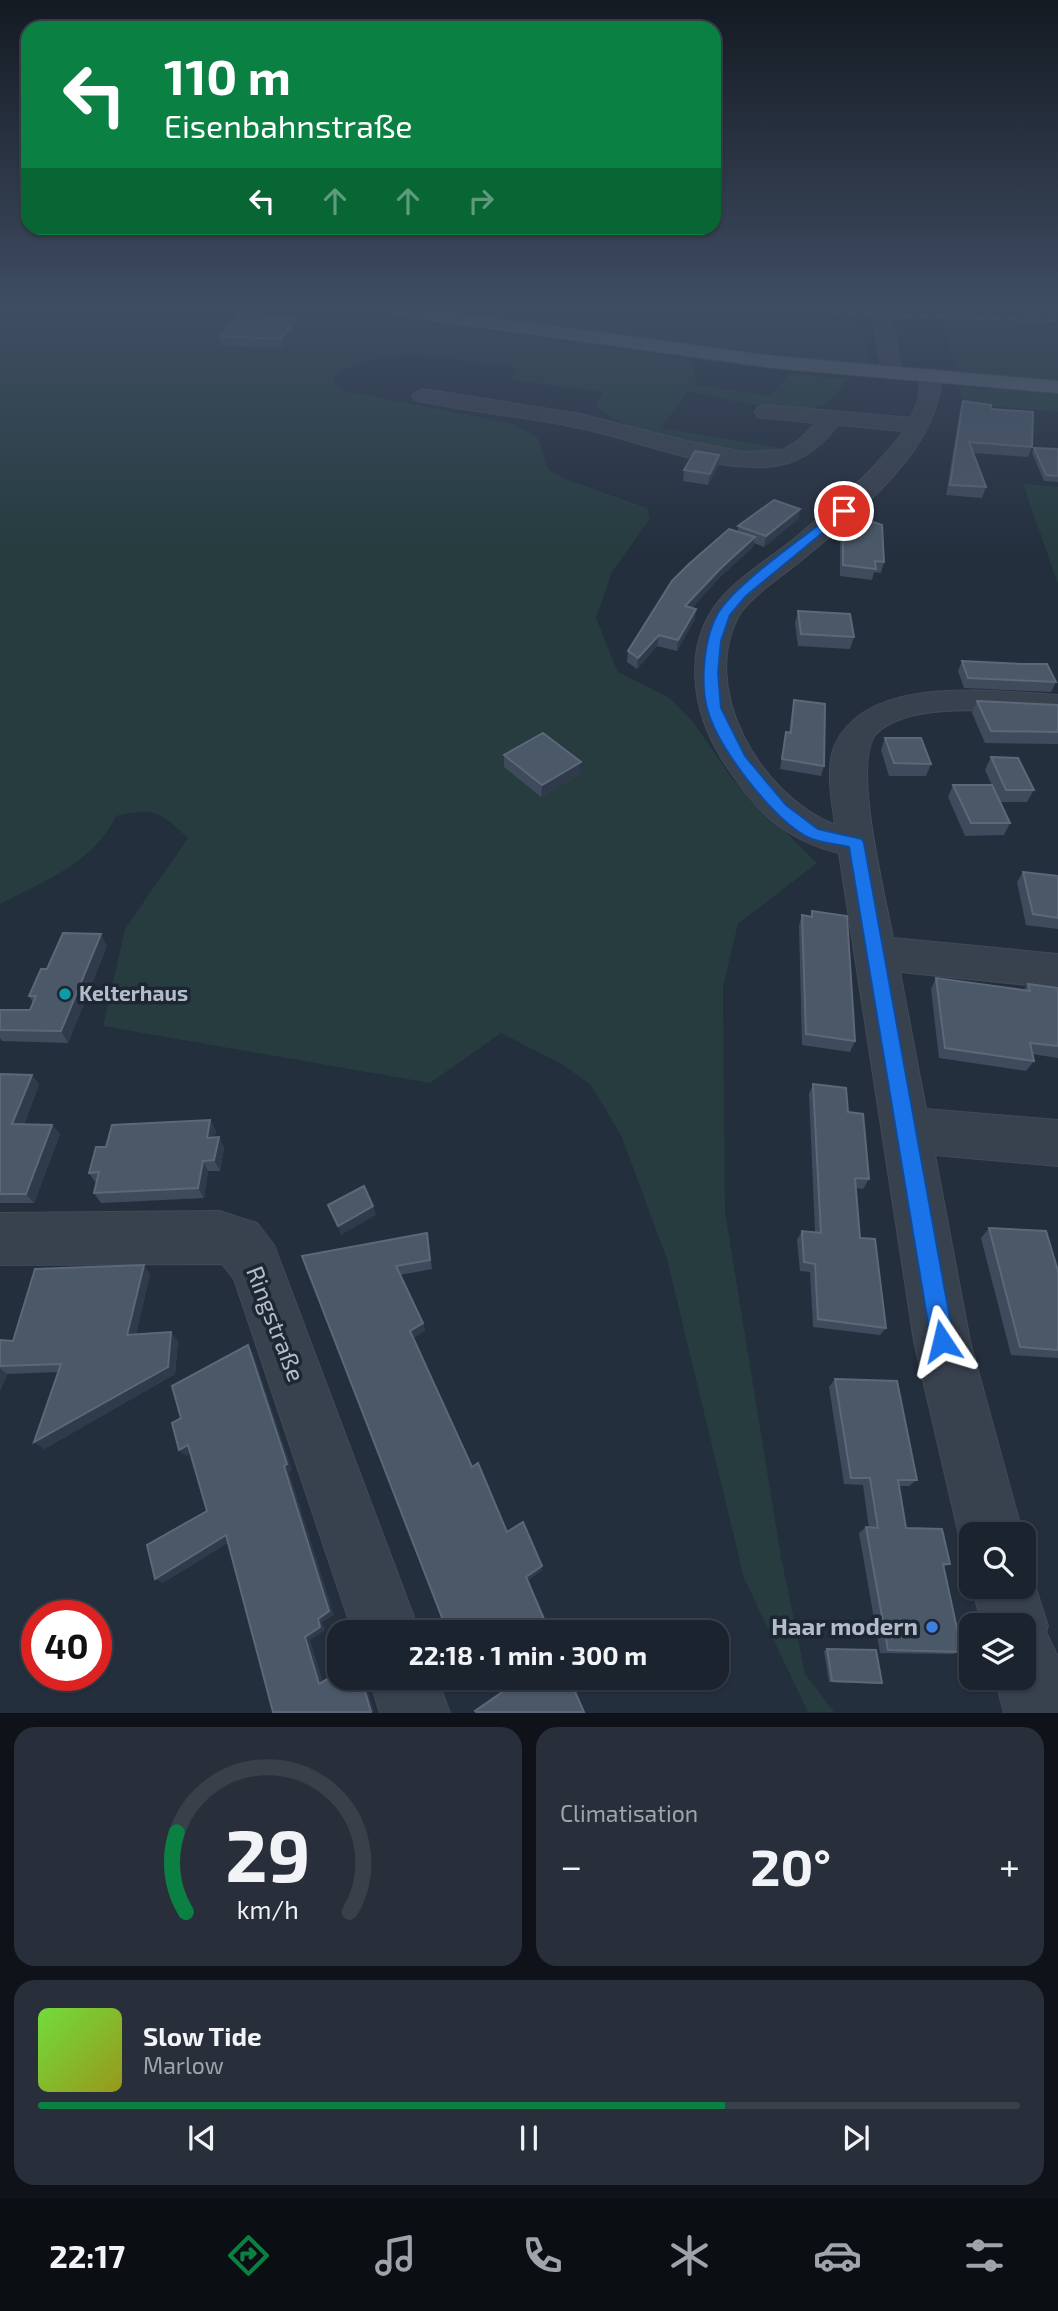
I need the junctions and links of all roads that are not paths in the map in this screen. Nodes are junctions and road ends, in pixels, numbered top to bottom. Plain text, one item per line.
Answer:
1 (930, 390) edge
2 (423, 396) dead end
3 (766, 412) dead end
4 (832, 418) junction
5 (919, 425) junction
6 (1058, 705) edge
7 (856, 843) junction
8 (876, 953) junction
9 (1058, 971) edge
10 (905, 1130) junction
11 (1058, 1143) edge
12 (0, 1240) edge
13 (988, 1522) edge
14 (382, 1620) edge
15 (407, 1690) edge
16 (1033, 1690) edge
17 (415, 1713) edge
18 (1039, 1713) edge

1 - 5 street
2 - 4 street
3 - 4 street
4 - 5 street
5 - 7 street
6 - 7 street
7 - 8 street
8 - 9 street
8 - 10 street
10 - 11 street
10 - 13 street
12 - 14 street, Ringstraße
15 - 17 street
16 - 18 street

